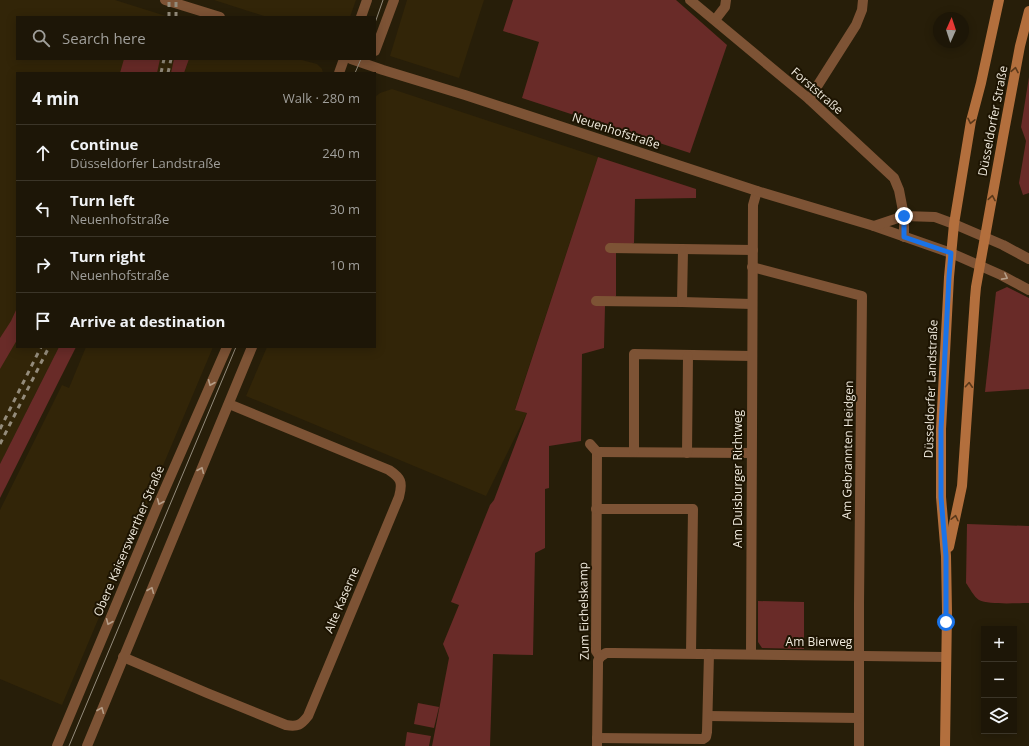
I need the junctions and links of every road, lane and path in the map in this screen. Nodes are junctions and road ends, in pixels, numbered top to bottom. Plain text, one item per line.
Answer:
1 (165, 0) edge
2 (367, 0) edge
3 (394, 0) edge
4 (690, 0) edge
5 (726, 0) edge
6 (863, 0) edge
7 (999, 0) edge
8 (1029, 11) edge
9 (217, 16) edge
10 (361, 16) edge
11 (715, 20) junction
12 (376, 48) edge
13 (344, 60) edge
14 (354, 60) edge
15 (369, 66) edge
16 (339, 72) edge
17 (809, 99) junction
18 (757, 191) junction
19 (904, 216) junction
20 (954, 224) junction
21 (874, 226) junction
22 (985, 236) junction
23 (904, 237) junction
24 (610, 248) dead end
25 (683, 250) junction
26 (753, 250) junction
27 (951, 253) junction
28 (1029, 259) edge
29 (980, 266) junction
30 (752, 267) junction
31 (1029, 290) edge
32 (596, 301) dead end
33 (682, 302) junction
34 (752, 304) junction
35 (227, 348) edge
36 (252, 348) edge
37 (688, 356) junction
38 (752, 356) junction
39 (229, 404) junction
40 (634, 452) junction
41 (687, 453) junction
42 (751, 453) junction
43 (596, 509) junction
44 (946, 556) junction
45 (691, 653) junction
46 (709, 654) junction
47 (751, 654) junction
48 (859, 655) junction
49 (123, 657) junction
50 (600, 657) junction
51 (946, 657) junction
52 (708, 716) junction
53 (859, 718) junction
54 (597, 742) edge
55 (57, 746) edge
56 (87, 746) edge
57 (859, 746) edge
58 (945, 746) edge

1 - 9 street
2 - 10 street
3 - 12 street
4 - 11 street, Forststraße
5 - 11 street
6 - 17 street
7 -> 20 main road, Düsseldorfer Straße
22 -> 8 main road, Düsseldorfer Straße
11 - 17 street, Forststraße
13 - 16 street
14 - 15 street, Neuenhofstraße
15 - 18 street, Neuenhofstraße
17 - 19 street, Forststraße
18 - 21 street, Neuenhofstraße
18 - 26 street, Am Duisburger Richtweg
19 - 20 street
19 - 21 street
19 - 23 street
20 - 22 street
20 - 27 main road, Düsseldorfer Landstraße
21 - 23 street, Neuenhofstraße
22 - 28 street
22 - 29 main road, Düsseldorfer Landstraße
23 - 27 street, Neuenhofstraße
24 - 25 street
25 - 26 street
25 - 33 street
26 - 30 street, Am Duisburger Richtweg
27 - 29 street, Neuenhofstraße
27 - 44 main road, Düsseldorfer Landstraße
29 -> 31 street, Neuenhofstraße
44 -> 29 main road, Düsseldorfer Landstraße
30 - 34 street, Am Duisburger Richtweg
30 - 48 street, Am Gebrannten Heidgen
32 - 33 street
33 - 34 street
34 - 38 street, Am Duisburger Richtweg
35 -> 55 street, Obere Kaiserswerther Straße
36 - 39 street
37 - 38 street
37 - 40 street
37 - 41 street
38 - 42 street, Am Duisburger Richtweg
49 -> 39 street
39 - 49 street, Alte Kaserne
40 - 41 street, Zum Eichelskamp
40 - 43 street, Zum Eichelskamp
41 - 42 street, Zum Eichelskamp
42 - 47 street, Am Duisburger Richtweg
43 - 45 street
43 - 50 street, Zum Eichelskamp
44 - 51 main road, Düsseldorfer Landstraße
45 - 46 street, Am Bierweg
45 - 50 street, Am Bierweg
46 - 47 street, Am Bierweg
46 - 52 street, Zum Eichelskamp
47 - 48 street, Am Bierweg
48 - 51 street, Am Bierweg
48 - 53 street, Am Gebrannten Heidgen
56 -> 49 street
50 - 54 street, Zum Eichelskamp
51 - 58 main road, Düsseldorfer Landstraße
52 - 53 street
52 - 54 street, Zum Eichelskamp
53 - 57 street, Am Gebrannten Heidgen

